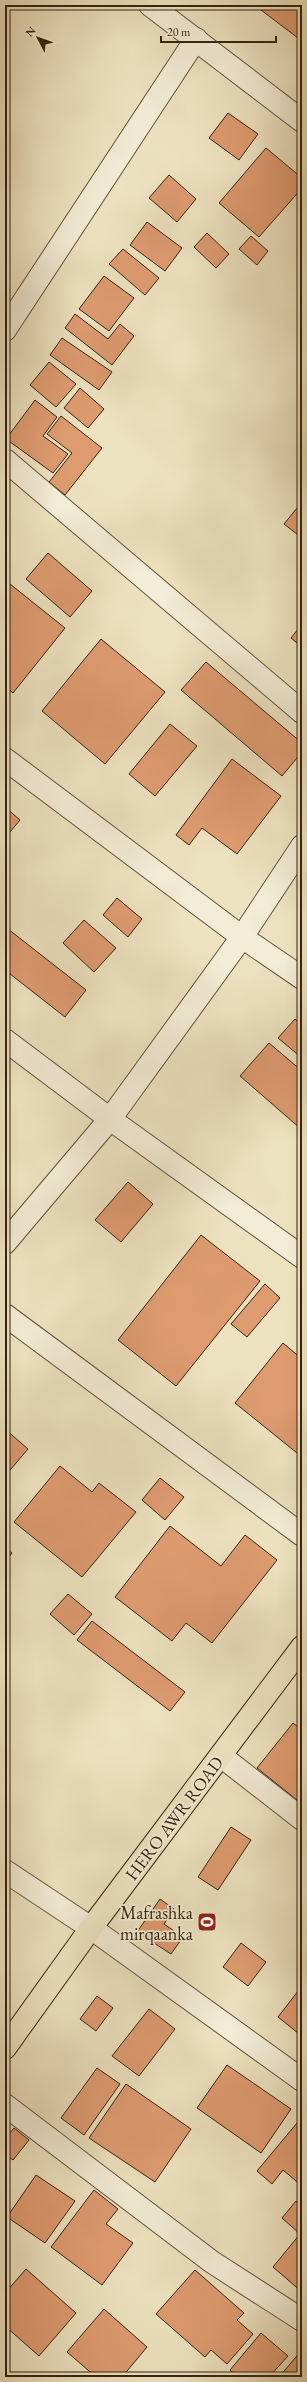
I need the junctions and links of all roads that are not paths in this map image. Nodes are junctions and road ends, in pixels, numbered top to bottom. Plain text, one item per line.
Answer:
1 (150, 5) edge
2 (196, 39) junction
3 (300, 115) edge
4 (5, 330) edge
5 (5, 460) edge
6 (302, 712) edge
7 (5, 759) edge
8 (302, 846) edge
9 (242, 937) junction
10 (302, 978) edge
11 (5, 1040) edge
12 (110, 1119) junction
13 (5, 1243) edge
14 (302, 1257) edge
15 (5, 1315) edge
16 (302, 1535) edge
17 (302, 1646) edge
18 (221, 1756) junction
19 (302, 1819) edge
20 (5, 1871) edge
21 (90, 1928) junction
22 (5, 2048) edge
23 (302, 2080) edge
24 (5, 2106) edge
25 (302, 2320) edge

1 - 2 street
2 - 3 street
2 - 4 street
5 - 6 street
7 - 9 street
8 - 9 street
9 - 10 street
9 - 12 street
11 - 12 street
12 - 13 street
12 - 14 street
15 - 16 street
17 - 18 main road, HERO AWR ROAD
18 - 19 street
18 - 21 main road, HERO AWR ROAD
20 - 21 street
21 - 22 main road, HERO AWR ROAD
21 - 23 street
24 - 25 street

